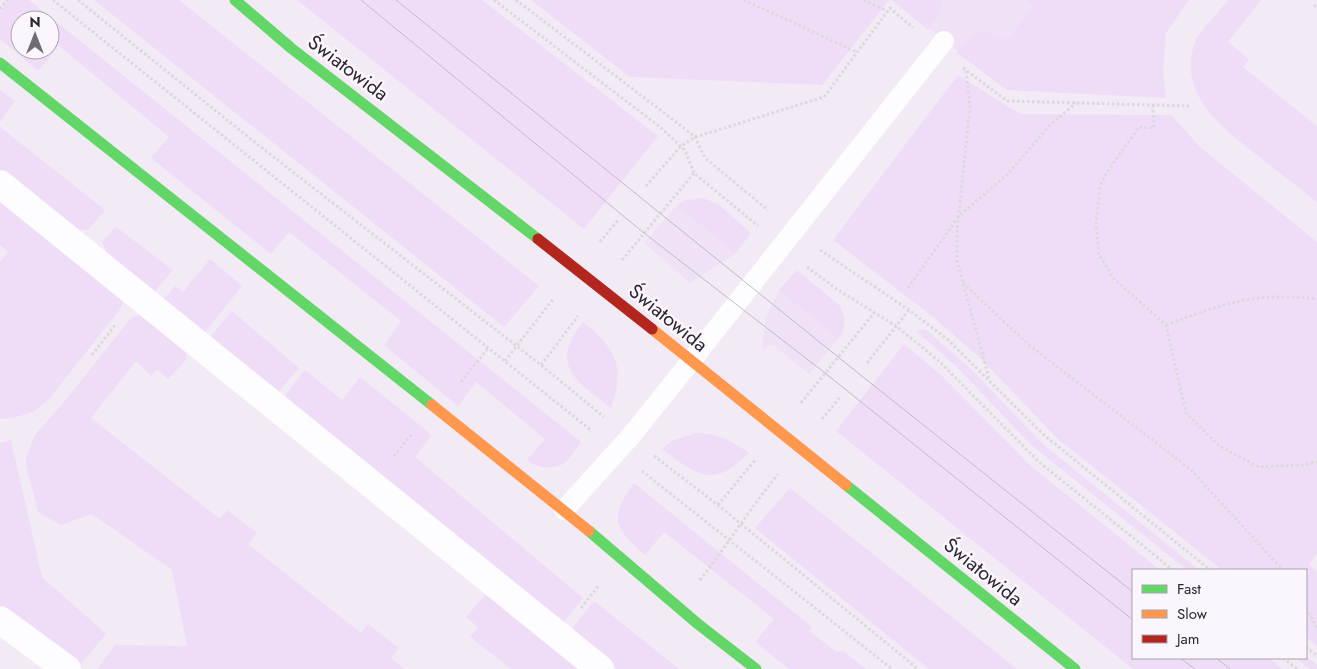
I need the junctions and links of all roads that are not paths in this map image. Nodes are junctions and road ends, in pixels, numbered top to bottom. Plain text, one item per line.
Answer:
1 (235, 0) edge
2 (944, 41) dead end
3 (0, 63) edge
4 (0, 184) edge
5 (691, 361) junction
6 (564, 510) junction
7 (0, 620) edge
8 (67, 669) edge
9 (600, 669) edge
10 (756, 669) edge
11 (1074, 669) edge

1 - 5 street, Światowida
2 - 5 lane
3 - 6 street
4 - 9 street
5 - 6 lane
5 - 11 street, Światowida
6 - 10 street
7 - 8 street

